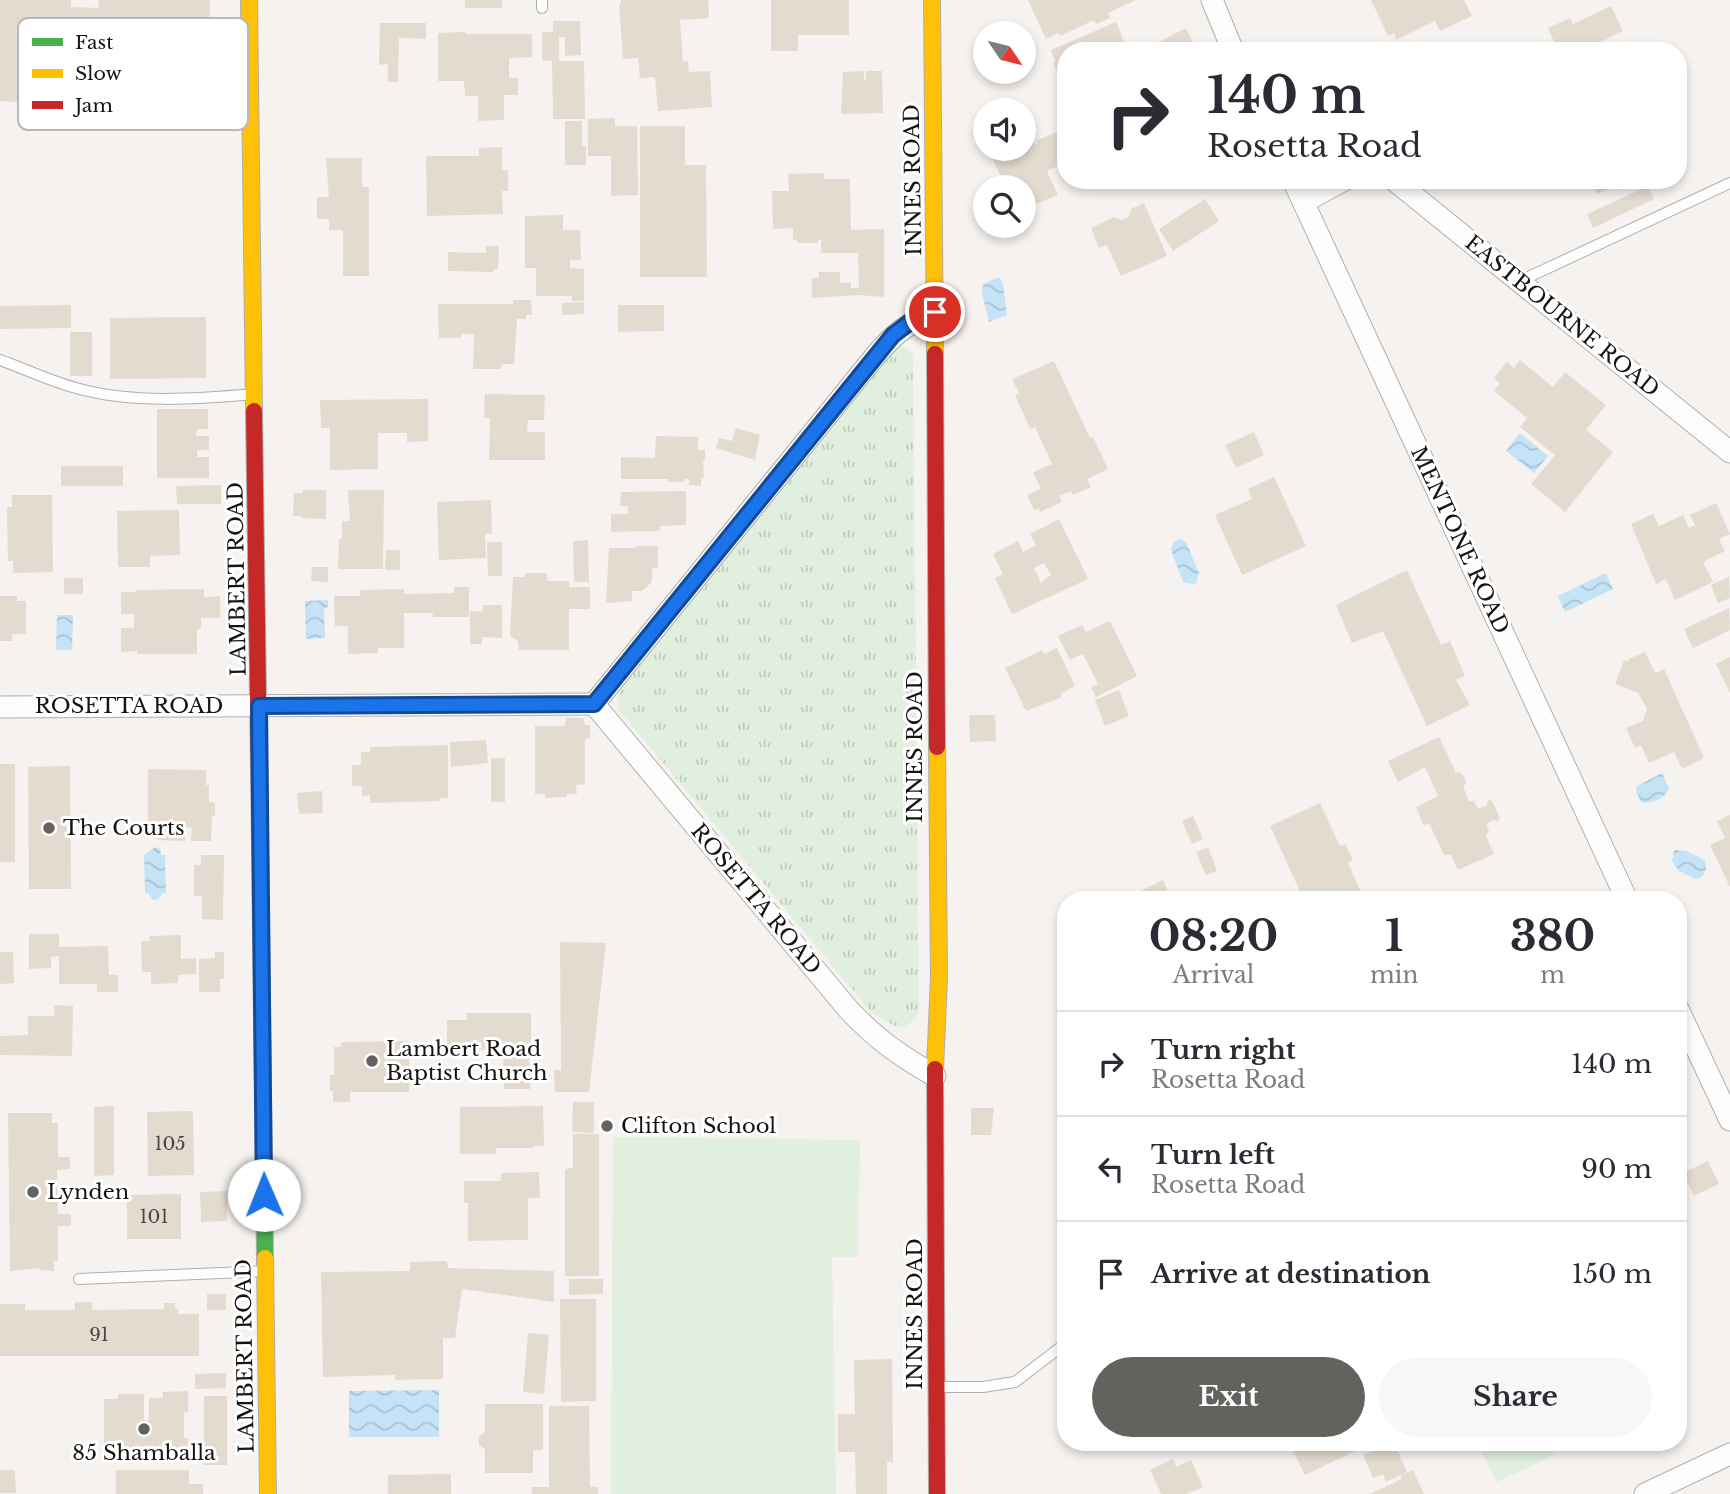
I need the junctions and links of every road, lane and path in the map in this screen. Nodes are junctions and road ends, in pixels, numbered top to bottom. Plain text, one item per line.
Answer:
1 (250, 0) edge
2 (932, 0) edge
3 (1212, 0) edge
4 (1229, 42) edge
5 (1730, 183) edge
6 (1298, 189) edge
7 (1328, 189) edge
8 (1405, 189) edge
9 (1304, 202) junction
10 (1520, 281) junction
11 (935, 312) junction
12 (0, 360) edge
13 (255, 394) junction
14 (1730, 452) edge
15 (594, 704) junction
16 (259, 706) junction
17 (0, 707) edge
18 (1623, 891) edge
19 (1687, 1028) edge
20 (936, 1076) junction
21 (1730, 1120) edge
22 (265, 1271) junction
23 (79, 1279) dead end
24 (1057, 1350) edge
25 (937, 1387) junction
26 (1730, 1454) edge
27 (268, 1494) edge
28 (937, 1494) edge
29 (1645, 1494) edge

1 - 13 street, LAMBERT ROAD
2 - 11 street, INNES ROAD
3 - 4 street
5 - 10 lane
6 - 9 street, MENTONE ROAD
7 - 9 street
8 - 10 street, EASTBOURNE ROAD
9 - 18 street, MENTONE ROAD
10 - 14 street, EASTBOURNE ROAD
11 - 15 street
11 - 20 street, INNES ROAD
12 - 13 lane
13 - 16 street, LAMBERT ROAD
15 - 16 street, ROSETTA ROAD
15 - 20 street, ROSETTA ROAD
16 - 17 street, ROSETTA ROAD
16 - 22 street, LAMBERT ROAD
19 - 21 street
20 - 25 street, INNES ROAD
22 - 23 lane
22 - 27 street, LAMBERT ROAD
24 - 25 lane
25 - 28 street, INNES ROAD
26 - 29 street

